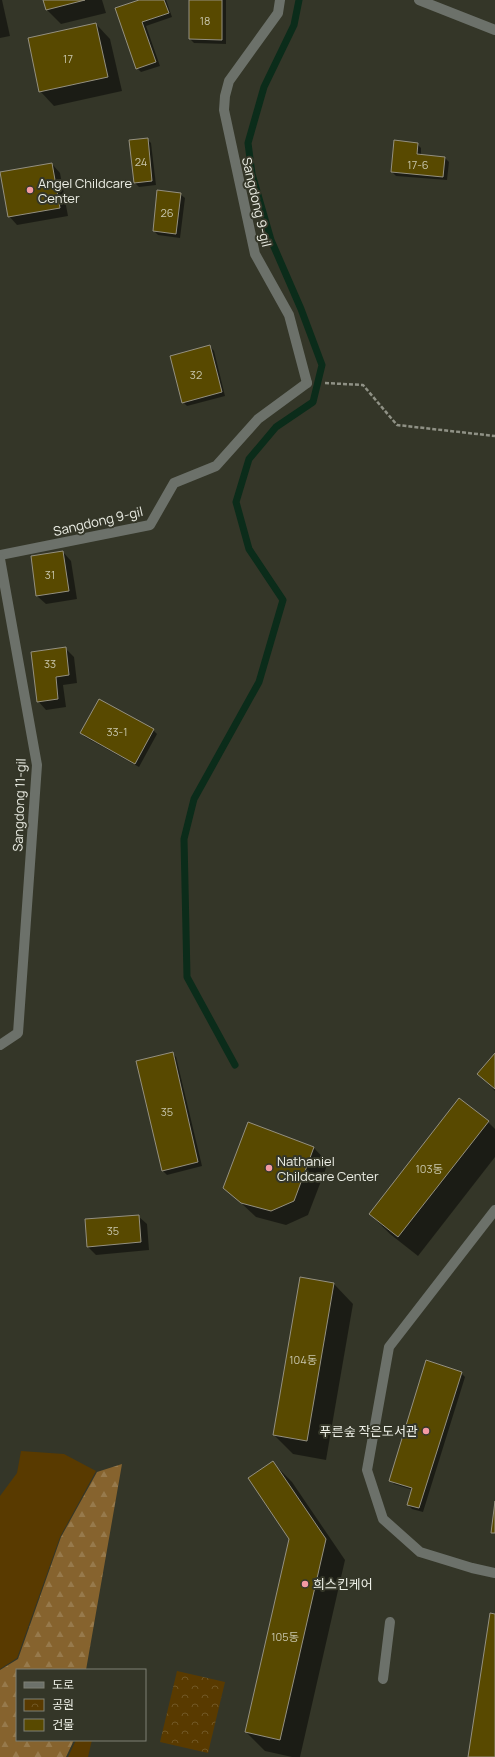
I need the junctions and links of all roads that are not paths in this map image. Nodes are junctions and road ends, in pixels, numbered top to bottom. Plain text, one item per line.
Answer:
1 (280, 0) edge
2 (419, 0) edge
3 (495, 30) edge
4 (0, 555) edge
5 (0, 559) edge
6 (0, 1045) edge
7 (495, 1210) edge
8 (495, 1572) edge
9 (390, 1622) dead end
10 (383, 1679) dead end

1 - 4 street, Sangdong 9-gil
2 - 3 street
5 - 6 street, Sangdong 11-gil
7 - 8 street
9 - 10 street

